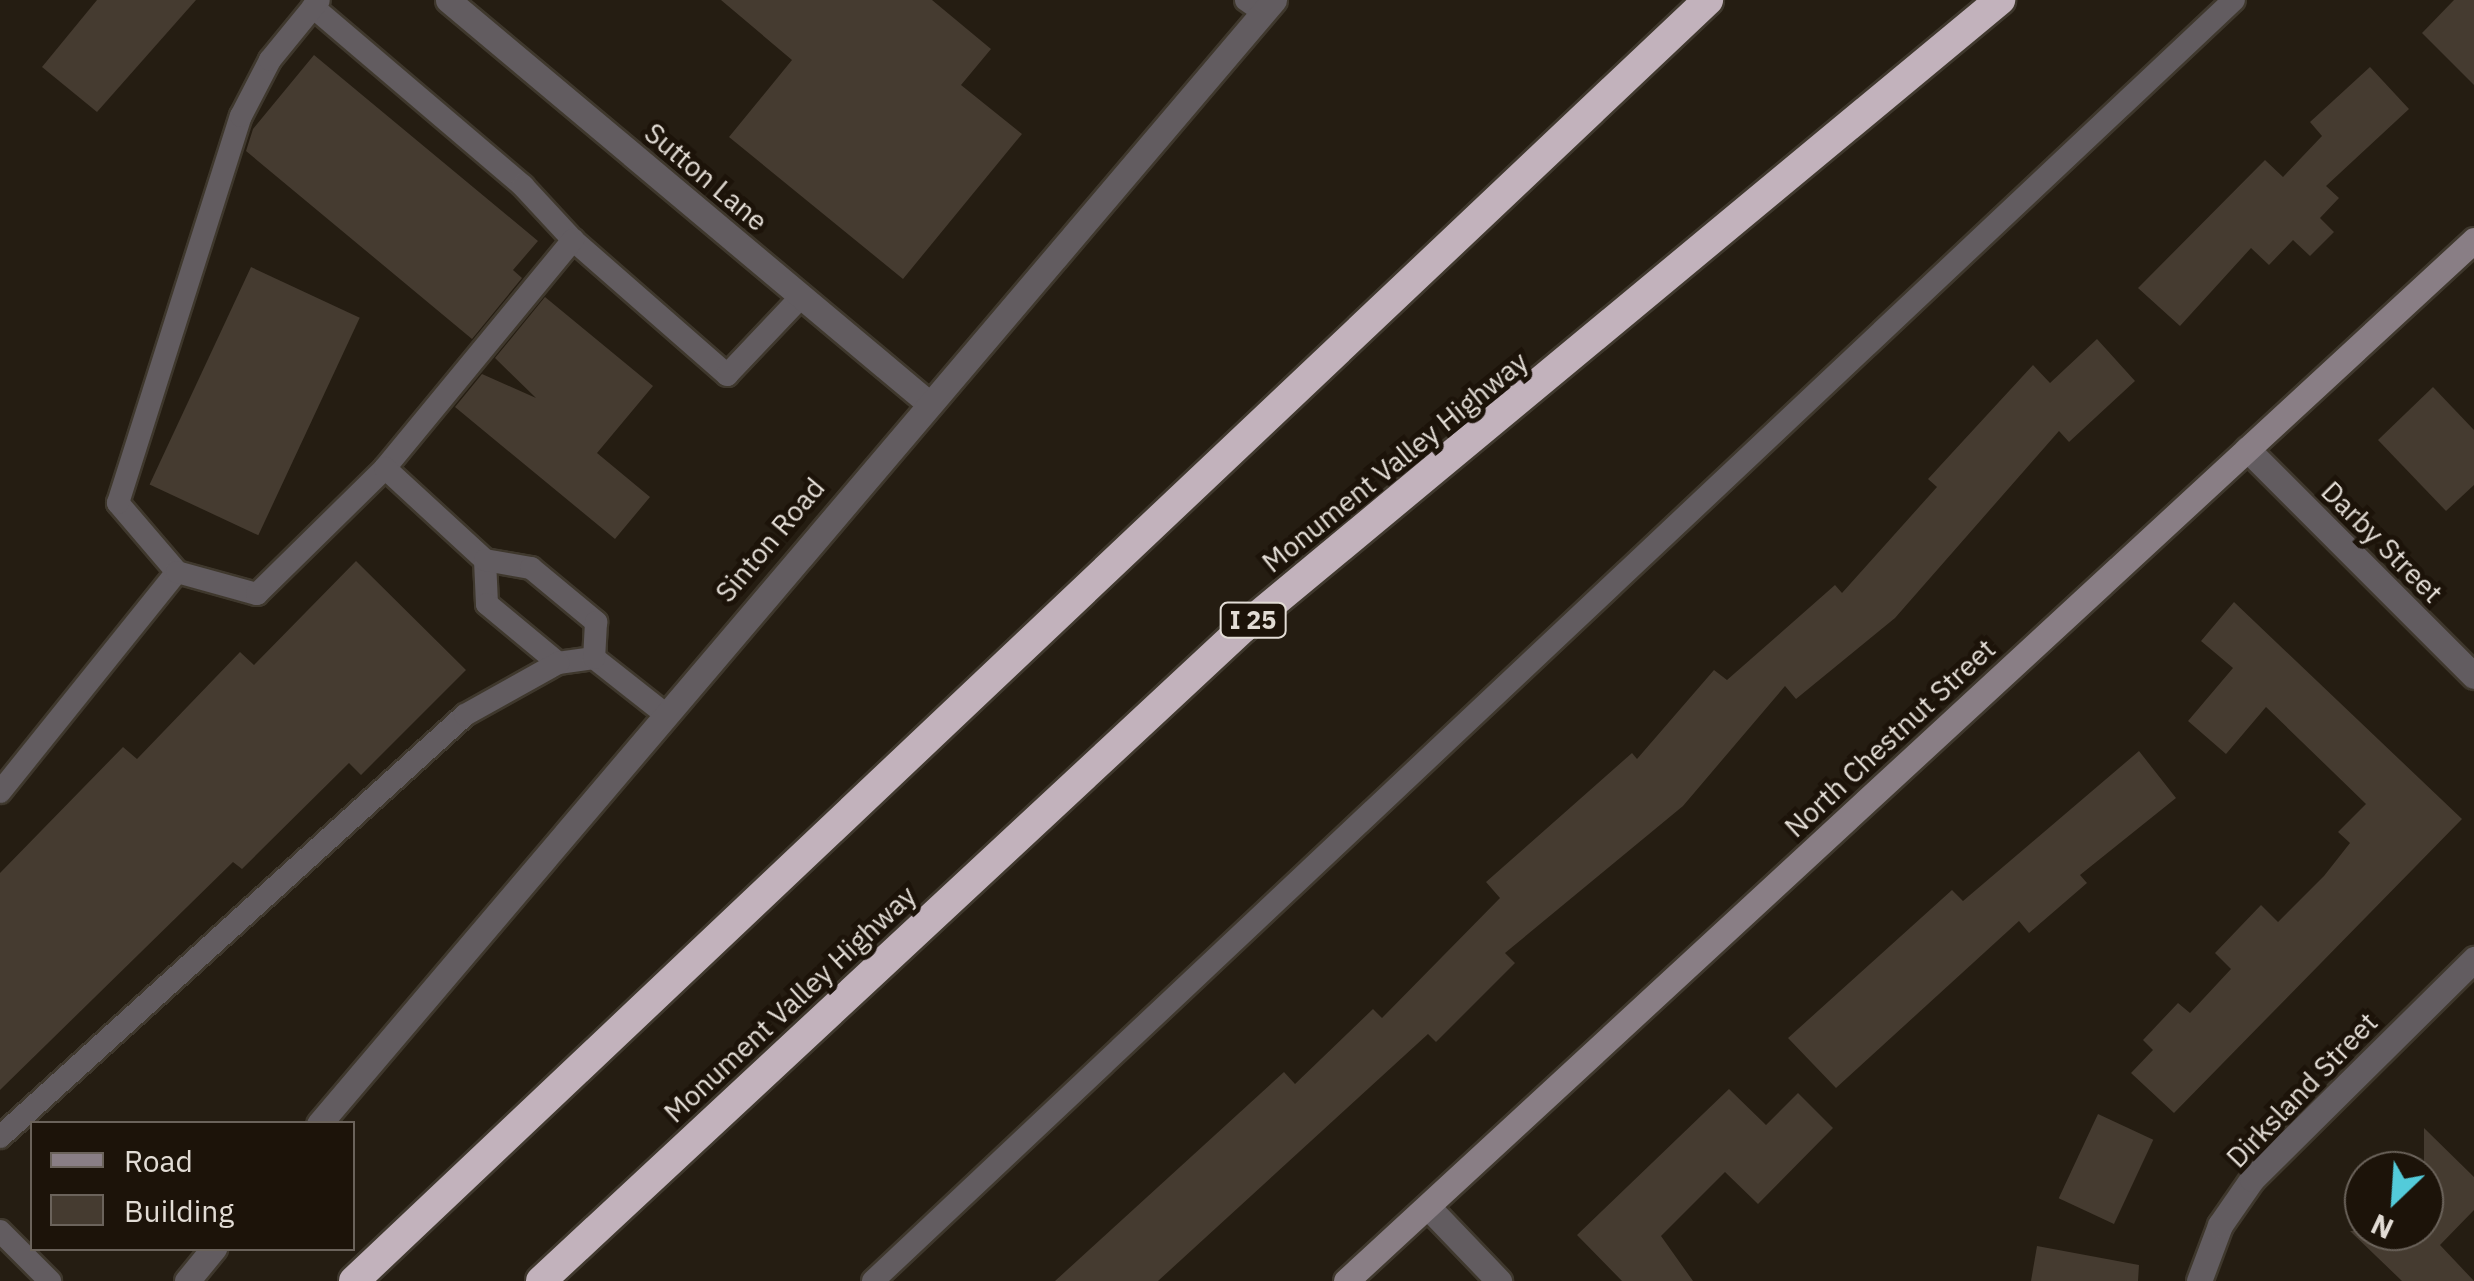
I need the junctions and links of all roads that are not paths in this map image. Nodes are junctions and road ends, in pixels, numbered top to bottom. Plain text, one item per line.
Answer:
1 (448, 0) edge
2 (1708, 0) edge
3 (2000, 0) edge
4 (2234, 0) edge
5 (316, 4) edge
6 (1261, 4) edge
7 (573, 240) junction
8 (2474, 240) edge
9 (802, 296) junction
10 (926, 401) junction
11 (2247, 449) junction
12 (385, 468) junction
13 (486, 560) junction
14 (177, 572) junction
15 (594, 658) junction
16 (558, 662) junction
17 (2474, 676) edge
18 (664, 713) junction
19 (0, 792) edge
20 (2474, 959) edge
21 (322, 1121) edge
22 (0, 1138) edge
23 (1428, 1206) junction
24 (0, 1231) edge
25 (212, 1251) edge
26 (50, 1281) edge
27 (187, 1281) edge
28 (354, 1281) edge
29 (541, 1281) edge
30 (873, 1281) edge
31 (1346, 1281) edge
32 (1499, 1281) edge
33 (2199, 1281) edge

1 - 9 street, Sutton Lane
2 - 28 highway
3 - 29 highway, Monument Valley Highway / I 25
4 - 30 lane
5 - 7 lane
5 - 14 lane
6 - 10 street, Sinton Road
7 - 9 lane
7 - 12 lane
8 - 11 main road, North Chestnut Street
9 - 10 street, Sutton Lane
10 - 18 street, Sinton Road
11 - 17 street, Darby Street
11 - 23 main road, North Chestnut Street
12 - 13 lane
12 - 14 lane
13 - 15 lane
13 - 16 lane
14 - 19 lane
15 - 16 lane
15 - 18 lane
16 - 22 lane
18 - 21 street, Sinton Road
20 - 33 street, Dirksland Street
23 - 31 main road, North Chestnut Street
23 - 32 street
24 - 26 lane
25 - 27 street

